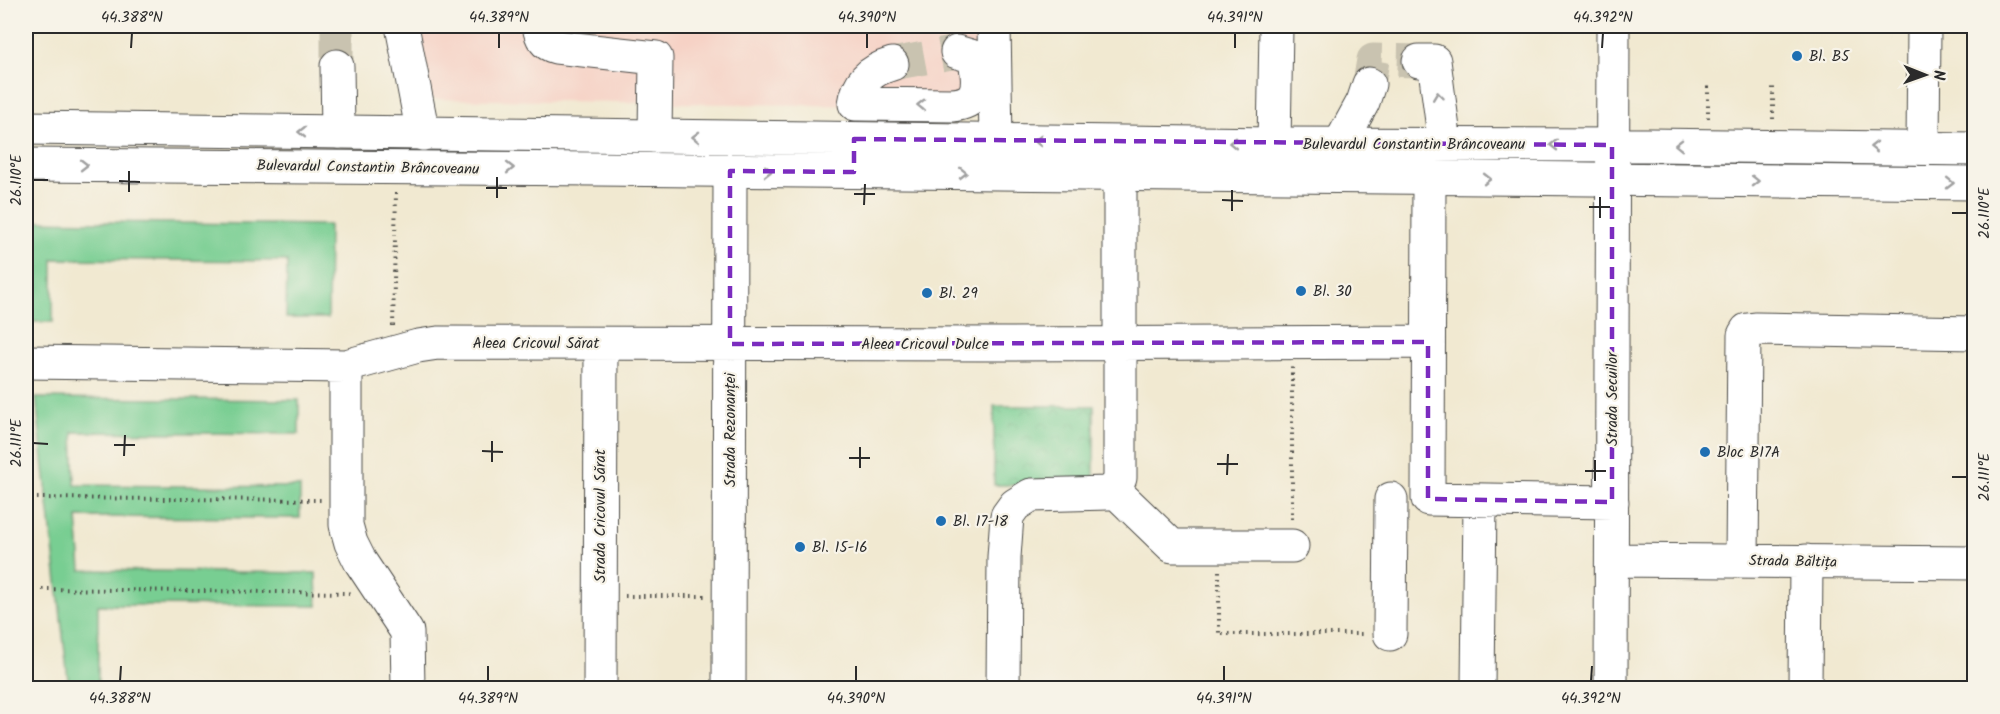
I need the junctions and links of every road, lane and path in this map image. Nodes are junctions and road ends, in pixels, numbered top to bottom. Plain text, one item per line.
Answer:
1 (402, 26) edge
2 (539, 26) edge
3 (994, 26) edge
4 (1613, 26) edge
5 (1924, 26) edge
6 (1276, 27) edge
7 (957, 52) dead end
8 (1419, 61) tunnel mouth
9 (892, 64) tunnel mouth
10 (337, 66) tunnel mouth
11 (1369, 84) tunnel mouth
12 (1708, 85) dead end
13 (1773, 86) dead end
14 (855, 104) junction
15 (1708, 118) dead end
16 (1773, 118) dead end
17 (26, 128) edge
18 (338, 132) junction
19 (423, 134) junction
20 (655, 136) junction
21 (854, 139) junction
22 (996, 140) junction
23 (1274, 144) junction
24 (1340, 144) junction
25 (1444, 144) junction
26 (1612, 144) junction
27 (1923, 148) junction
28 (1974, 149) edge
29 (26, 165) edge
30 (396, 168) junction
31 (730, 171) junction
32 (855, 172) junction
33 (1120, 175) junction
34 (1429, 178) junction
35 (1612, 180) junction
36 (1974, 183) edge
37 (1974, 333) edge
38 (1292, 342) junction
39 (1428, 342) junction
40 (601, 344) junction
41 (730, 344) junction
42 (1120, 344) junction
43 (392, 353) junction
44 (26, 362) edge
45 (346, 366) junction
46 (1114, 490) junction
47 (31, 498) dead end
48 (1390, 499) dead end
49 (345, 500) junction
50 (1480, 500) junction
51 (1612, 502) junction
52 (1219, 546) junction
53 (1292, 546) joint
54 (1612, 560) junction
55 (1742, 561) junction
56 (1806, 561) junction
57 (1974, 563) edge
58 (42, 589) dead end
59 (382, 593) junction
60 (729, 596) junction
61 (600, 597) junction
62 (1390, 634) joint
63 (408, 688) edge
64 (600, 688) edge
65 (729, 688) edge
66 (1003, 688) edge
67 (1478, 688) edge
68 (1611, 688) edge
69 (1805, 688) edge

1 - 19 street
2 - 20 street
3 - 22 street
4 - 26 street, Strada Secuilor
5 - 27 street
6 - 23 street
7 -> 14 street
25 -> 8 street
9 - 14 street
10 - 18 street
11 - 24 street
12 - 15 path
13 - 16 path
14 - 21 street
18 -> 17 street, Bulevardul Constantin Brâncoveanu
18 - 19 street, Bulevardul Constantin Brâncoveanu
19 - 20 street, Bulevardul Constantin Brâncoveanu
21 -> 20 street, Bulevardul Constantin Brâncoveanu
21 - 22 street, Bulevardul Constantin Brâncoveanu
21 - 32 street
23 -> 22 street, Bulevardul Constantin Brâncoveanu
23 - 24 street, Bulevardul Constantin Brâncoveanu
24 - 25 street, Bulevardul Constantin Brâncoveanu
26 -> 25 street, Bulevardul Constantin Brâncoveanu
27 -> 26 street, Bulevardul Constantin Brâncoveanu
26 - 35 street, Strada Secuilor
27 - 28 street, Bulevardul Constantin Brâncoveanu
29 -> 30 street, Bulevardul Constantin Brâncoveanu
30 -> 31 street, Bulevardul Constantin Brâncoveanu
30 - 43 path
31 -> 32 street, Bulevardul Constantin Brâncoveanu
31 - 41 street, Strada Rezonanței
32 -> 33 street, Bulevardul Constantin Brâncoveanu
33 - 34 street, Bulevardul Constantin Brâncoveanu
33 - 42 street
34 -> 35 street, Bulevardul Constantin Brâncoveanu
34 - 39 street
35 -> 36 street, Bulevardul Constantin Brâncoveanu
35 - 51 street, Strada Secuilor
37 - 55 street
38 - 39 street, Aleea Cricovul Dulce
38 - 42 street, Aleea Cricovul Dulce
38 - 53 path
39 - 50 street
40 - 41 street, Aleea Cricovul Sărat
40 - 43 street, Aleea Cricovul Sărat
40 - 61 street, Strada Cricovul Sărat
41 - 42 street, Aleea Cricovul Dulce
41 - 60 street, Strada Rezonanței
42 - 46 street
43 - 45 street, Aleea Cricovul Sărat
44 - 45 street, Aleea Cricovul Sărat
45 - 49 street
46 - 52 street
46 - 66 street
47 - 49 path
48 - 62 street
49 - 59 street
50 - 51 street
50 - 67 street
51 - 54 street, Strada Secuilor
52 - 53 street
52 - 62 path
54 - 55 street, Strada Băltița
54 - 68 street, Strada Secuilor
55 - 56 street, Strada Băltița
56 - 57 street, Strada Băltița
56 - 69 street
58 - 59 path
59 - 63 street
60 - 61 path
60 - 65 street, Strada Rezonanței
61 - 64 street, Strada Cricovul Sărat

